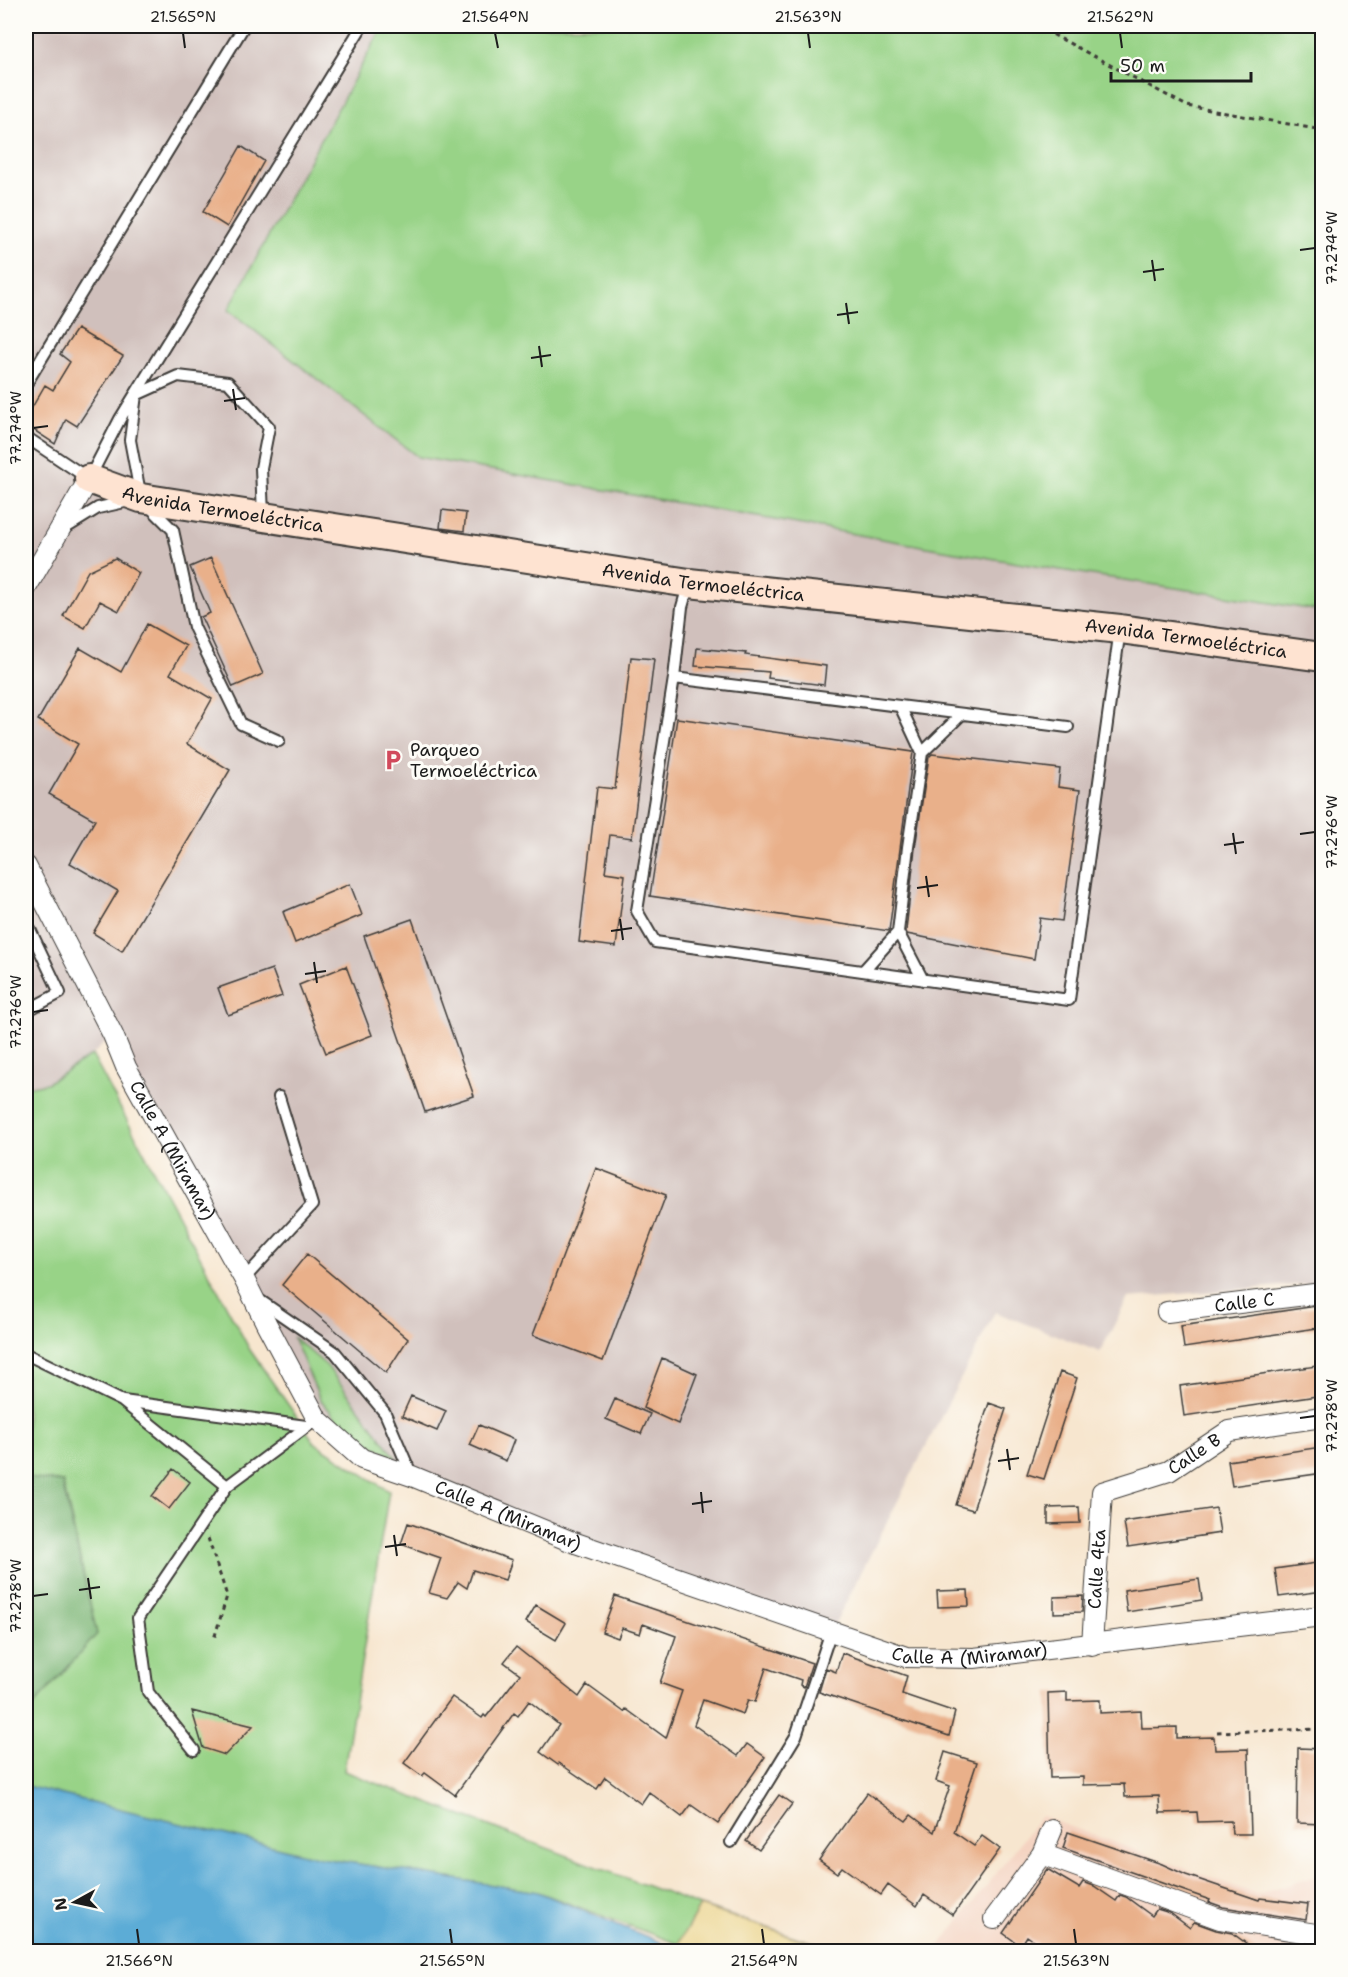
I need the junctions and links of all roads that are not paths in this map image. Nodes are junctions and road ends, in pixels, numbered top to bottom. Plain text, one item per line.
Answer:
1 (244, 26) edge
2 (362, 26) edge
3 (26, 384) edge
4 (136, 395) junction
5 (26, 437) edge
6 (89, 478) junction
7 (141, 498) junction
8 (263, 517) junction
9 (55, 535) junction
10 (689, 583) junction
11 (26, 588) edge
12 (1120, 629) junction
13 (1323, 657) edge
14 (674, 678) junction
15 (900, 706) junction
16 (962, 714) junction
17 (1068, 727) dead end
18 (279, 741) dead end
19 (922, 753) junction
20 (26, 866) edge
21 (26, 921) edge
22 (898, 932) junction
23 (862, 971) junction
24 (923, 980) junction
25 (26, 1011) edge
26 (279, 1097) dead end
27 (248, 1287) junction
28 (1323, 1293) edge
29 (1167, 1312) dead end
30 (26, 1354) edge
31 (122, 1401) junction
32 (1323, 1417) edge
33 (311, 1422) junction
34 (412, 1476) junction
35 (227, 1486) junction
36 (1102, 1492) joint
37 (1323, 1616) edge
38 (831, 1631) junction
39 (1092, 1645) junction
40 (194, 1750) dead end
41 (1052, 1830) dead end
42 (731, 1842) dead end
43 (1042, 1854) junction
44 (994, 1919) dead end
45 (1323, 1935) edge

1 - 3 lane
2 - 4 lane
4 - 6 lane
4 - 7 lane
4 - 8 lane
5 - 6 lane
6 - 7 main road, Avenida Termoeléctrica
6 - 9 street
7 - 8 main road, Avenida Termoeléctrica
7 - 9 lane
7 - 18 lane
8 - 10 main road, Avenida Termoeléctrica
9 - 11 street
10 - 12 main road, Avenida Termoeléctrica
10 - 14 lane
12 - 13 main road, Avenida Termoeléctrica
12 - 24 lane
14 - 15 lane
14 - 23 lane
15 - 16 lane
15 - 19 lane
16 - 17 lane
16 - 19 lane
19 - 22 lane
20 - 27 street, Calle A (Miramar)
21 - 25 lane
22 - 23 lane
22 - 24 lane
23 - 24 lane
26 - 27 lane
27 - 33 street, Calle A (Miramar)
27 - 34 lane
28 - 29 street, Calle C
30 - 31 lane
31 - 33 lane
31 - 35 lane
32 - 36 street, Calle B
33 - 34 street, Calle A (Miramar)
33 - 35 lane
34 - 38 street, Calle A (Miramar)
35 - 40 lane
36 - 39 street, Calle 4ta
37 - 39 street, Calle A (Miramar)
38 - 39 street, Calle A (Miramar)
38 - 42 lane
41 - 43 street
43 - 44 street
43 - 45 street

